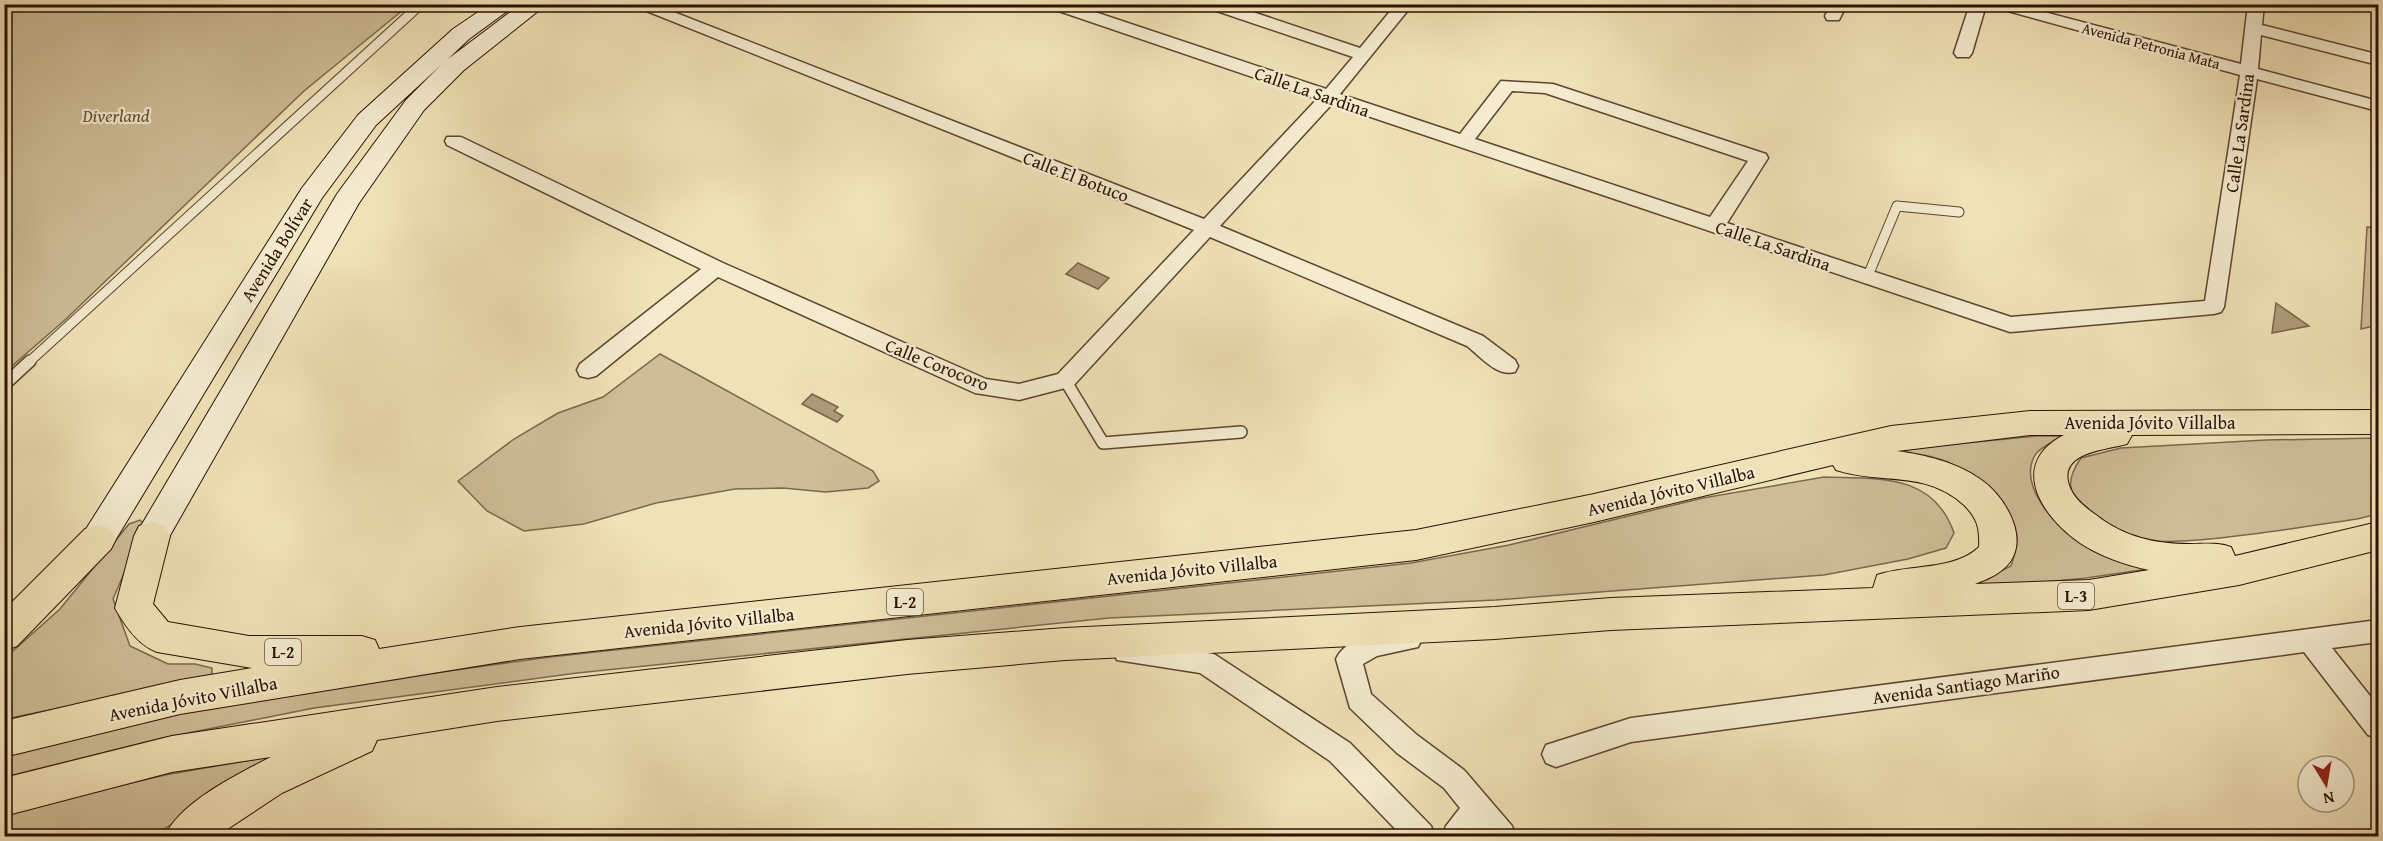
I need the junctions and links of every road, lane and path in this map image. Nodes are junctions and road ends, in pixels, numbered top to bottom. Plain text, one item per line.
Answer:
1 (421, 4) edge
2 (506, 4) edge
3 (537, 4) edge
4 (637, 4) edge
5 (1053, 4) edge
6 (1211, 4) edge
7 (1405, 4) edge
8 (1978, 4) edge
9 (1993, 4) edge
10 (2256, 4) edge
11 (2253, 28) junction
12 (1963, 52) dead end
13 (1364, 55) junction
14 (2370, 58) dead end
15 (2249, 72) junction
16 (1329, 98) junction
17 (2379, 106) edge
18 (453, 141) dead end
19 (1463, 142) junction
20 (1959, 212) dead end
21 (1714, 227) junction
22 (1207, 228) junction
23 (716, 268) junction
24 (1867, 278) junction
25 (1507, 366) dead end
26 (588, 370) dead end
27 (1065, 380) junction
28 (4, 384) edge
29 (2379, 422) edge
30 (2248, 423) junction
31 (1241, 432) dead end
32 (1805, 460) junction
33 (152, 537) joint
34 (98, 539) joint
35 (2362, 541) edge
36 (1767, 608) junction
37 (1495, 623) junction
38 (2379, 632) edge
39 (4, 635) edge
40 (2310, 640) junction
41 (520, 643) junction
42 (1065, 644) junction
43 (415, 717) junction
44 (2379, 726) edge
45 (4, 739) edge
46 (1556, 754) dead end
47 (4, 796) edge
48 (1478, 807) junction
49 (186, 837) edge
50 (1420, 837) edge
51 (1456, 837) edge
52 (1502, 837) edge

1 - 28 lane
2 - 34 street, Avenida Bolívar
3 - 33 street, Avenida Bolívar / L-2
4 - 22 street, Calle El Botuco
5 - 16 street, Calle La Sardina
6 - 13 street
7 - 13 street
8 - 12 street
9 - 15 street, Avenida Petronia Mata
10 - 11 street, Calle La Sardina
11 - 14 street
11 - 15 street, Calle La Sardina
13 - 16 street
15 - 17 street, Avenida Petronia Mata
15 - 24 street, Calle La Sardina
16 - 19 street, Calle La Sardina
16 - 22 street
18 - 23 street, Calle Corocoro
19 - 21 street, Calle La Sardina
19 - 21 street
20 - 24 lane
21 - 24 street, Calle La Sardina
22 - 25 street, Calle El Botuco
22 - 27 street
23 - 26 street
23 - 27 street, Calle Corocoro
27 - 31 lane
29 - 30 main road, Avenida Jóvito Villalba
30 - 32 main road, Avenida Jóvito Villalba
30 - 35 main road
32 - 36 main road
32 - 41 main road, Avenida Jóvito Villalba / L-2
33 - 41 main road, L-2
34 - 39 main road
35 - 36 main road, L-3
36 - 37 main road
37 - 42 main road
37 - 48 street
38 - 40 street, Avenida Santiago Mariño
40 - 44 street
40 - 46 street, Avenida Santiago Mariño
41 - 45 main road, Avenida Jóvito Villalba / L-2
42 - 43 main road
42 - 50 street
43 - 47 main road
43 - 49 main road
48 - 51 street
48 - 52 street

